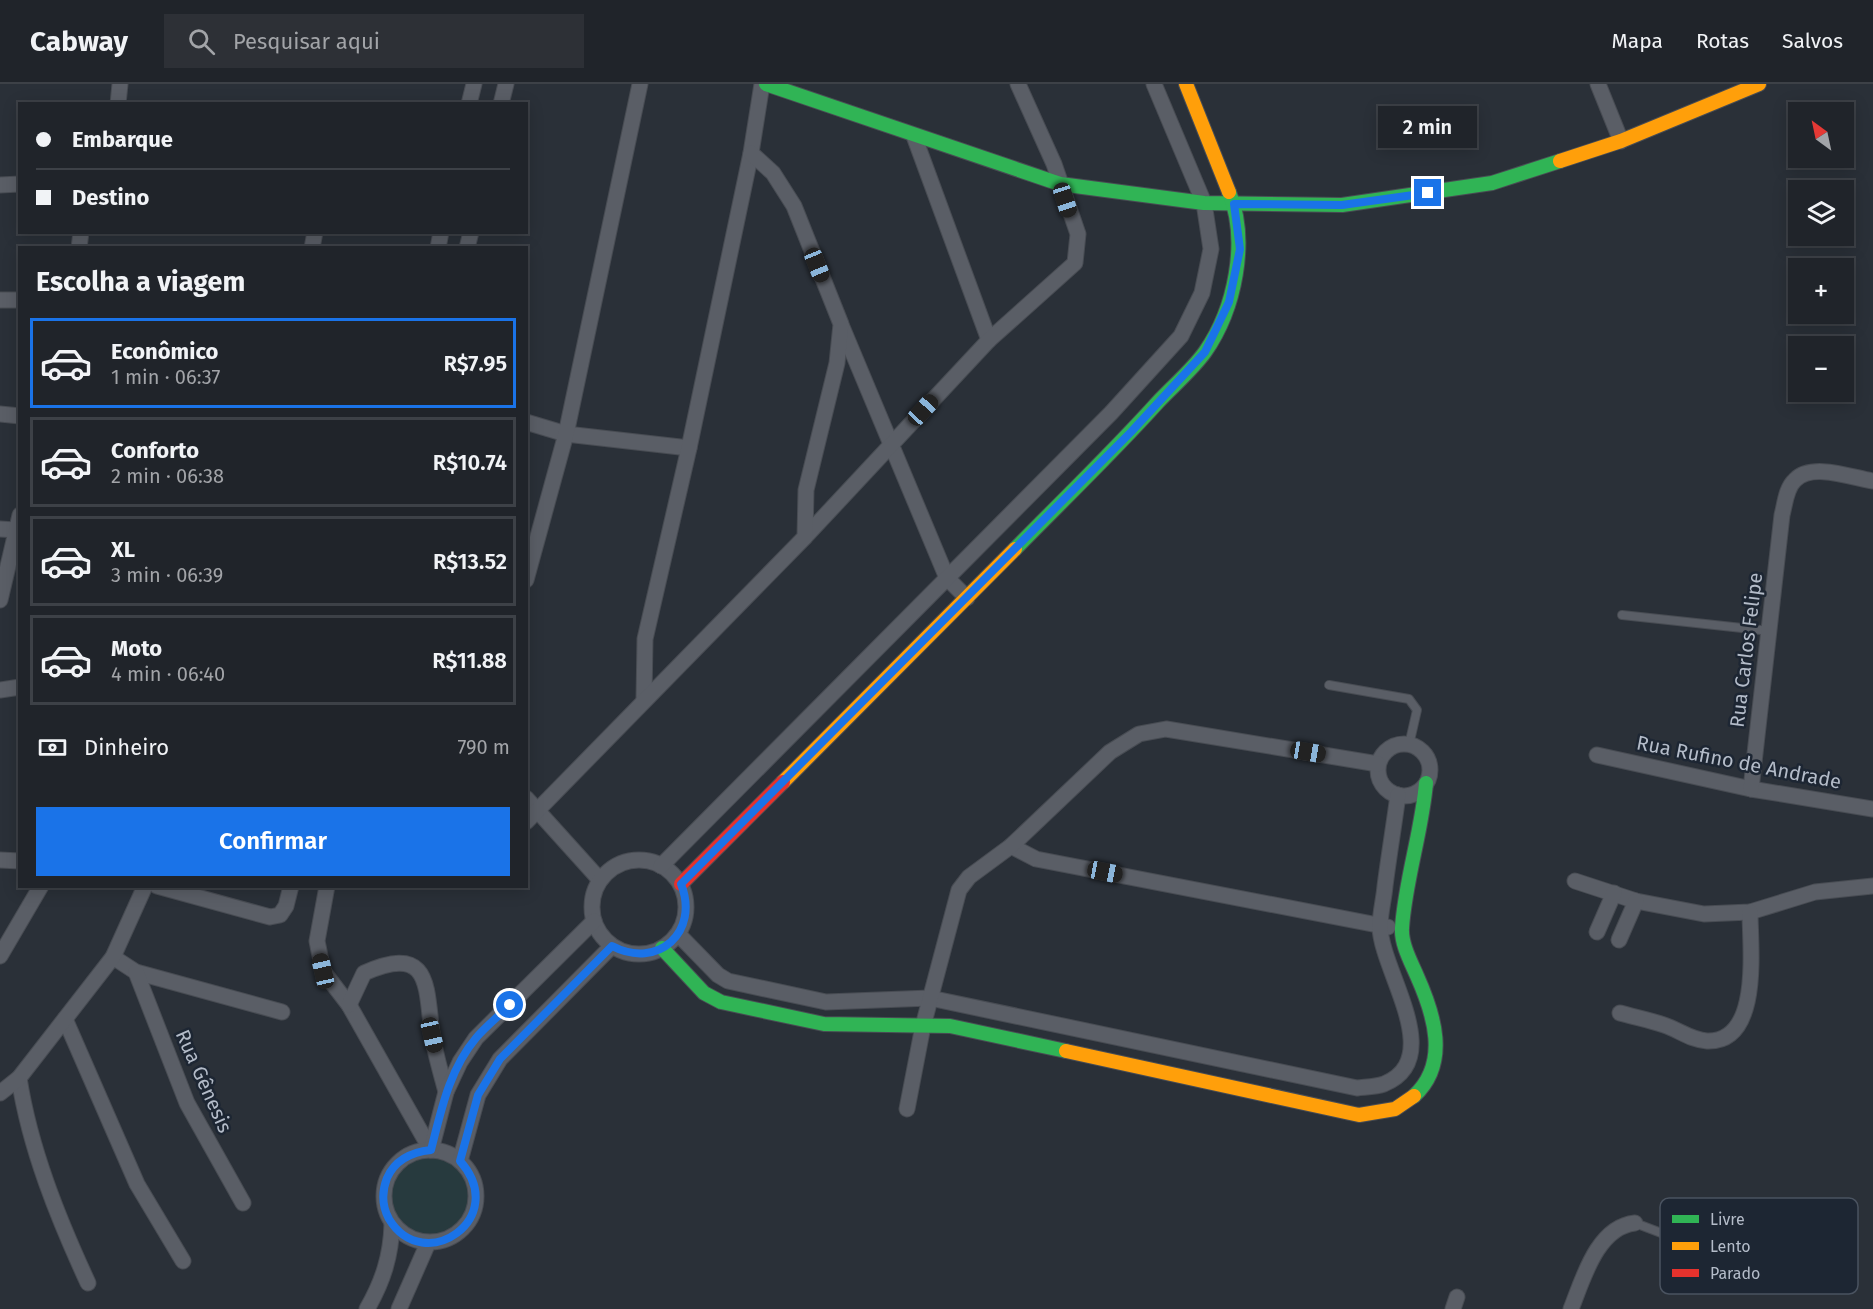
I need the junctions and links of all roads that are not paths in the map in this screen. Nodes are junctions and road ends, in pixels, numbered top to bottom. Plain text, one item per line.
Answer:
1 (120, 84) edge
2 (474, 84) edge
3 (506, 84) edge
4 (640, 84) edge
5 (764, 84) edge
6 (1018, 84) edge
7 (1154, 84) edge
8 (1186, 84) edge
9 (1598, 84) edge
10 (1759, 84) edge
11 (118, 102) edge
12 (470, 102) edge
13 (502, 102) edge
14 (914, 136) junction
15 (1621, 141) junction
16 (751, 153) junction
17 (18, 184) edge
18 (1060, 184) junction
19 (0, 185) edge
20 (1204, 203) junction
21 (1234, 204) junction
22 (0, 300) edge
23 (18, 300) edge
24 (841, 324) junction
25 (989, 340) junction
26 (1111, 413) junction
27 (0, 414) edge
28 (18, 416) edge
29 (528, 423) edge
30 (1131, 432) junction
31 (566, 434) junction
32 (891, 445) junction
33 (689, 448) junction
34 (1873, 481) edge
35 (18, 522) edge
36 (0, 529) edge
37 (16, 530) junction
38 (805, 537) junction
39 (528, 573) edge
40 (947, 578) junction
41 (967, 598) junction
42 (0, 600) edge
43 (1622, 615) dead end
44 (1770, 631) junction
45 (1329, 685) dead end
46 (18, 687) edge
47 (0, 690) edge
48 (644, 699) junction
49 (1409, 744) junction
50 (1597, 755) dead end
51 (1378, 764) junction
52 (1426, 783) junction
53 (1750, 789) junction
54 (1398, 795) junction
55 (532, 803) edge
56 (1873, 809) edge
57 (1011, 846) junction
58 (0, 860) edge
59 (18, 861) edge
60 (662, 866) junction
61 (600, 880) junction
62 (1575, 881) dead end
63 (681, 884) junction
64 (1873, 885) edge
65 (40, 888) edge
66 (144, 888) edge
67 (164, 888) edge
68 (290, 888) edge
69 (327, 888) edge
70 (1614, 893) junction
71 (1635, 901) junction
72 (1749, 912) junction
73 (594, 921) junction
74 (1380, 925) junction
75 (1402, 930) junction
76 (1597, 932) dead end
77 (678, 934) junction
78 (1619, 940) dead end
79 (612, 946) junction
80 (662, 948) junction
81 (0, 956) edge
82 (113, 957) junction
83 (136, 972) junction
84 (930, 998) junction
85 (349, 1005) junction
86 (282, 1012) dead end
87 (1620, 1013) dead end
88 (65, 1018) junction
89 (923, 1026) junction
90 (19, 1078) junction
91 (446, 1092) junction
92 (0, 1093) edge
93 (907, 1109) dead end
94 (431, 1150) junction
95 (460, 1161) junction
96 (243, 1203) dead end
97 (1635, 1223) joint
98 (392, 1224) junction
99 (1660, 1233) edge
100 (428, 1243) junction
101 (183, 1261) dead end
102 (88, 1283) dead end
103 (368, 1309) edge
104 (399, 1309) edge
105 (1571, 1309) edge

1 - 11 street
2 - 12 street
3 - 13 street
4 - 31 street
5 - 14 street
5 - 16 street
6 - 18 street
7 - 20 street
8 - 21 street
9 - 15 street
10 - 15 street
14 - 18 street
14 - 25 street
15 - 21 street
16 - 24 street
16 - 33 street
17 - 19 street
18 - 20 street
18 - 25 street
20 - 21 street
20 - 26 street
21 - 30 street
22 - 23 street
24 - 32 street
24 - 38 street
25 - 32 street
26 - 30 street
26 - 40 street
27 - 28 street
29 - 31 street
30 - 41 street
31 - 33 street
31 - 39 street
32 - 38 street
32 - 40 street
33 - 48 street
34 - 44 street, Rua Carlos Felipe
35 - 37 street
36 - 37 street
37 - 42 street
38 - 48 street
40 - 41 street
40 - 60 street
41 - 63 street
43 - 44 lane
44 - 53 street, Rua Carlos Felipe
45 - 49 lane
46 - 47 street
48 - 55 street
49 - 51 street
49 - 52 street
50 - 53 street, Rua Rufino de Andrade
51 - 54 street
51 - 57 street
52 - 54 street
52 - 75 street
53 - 56 street, Rua Rufino de Andrade
54 - 74 street
55 - 61 street
57 - 74 street
57 - 84 street
58 - 59 street
60 - 61 street
60 - 63 street
61 - 73 street
62 - 70 street
63 - 77 street
64 - 72 street
65 - 81 street
66 - 82 street
67 - 68 street
69 - 85 street
70 - 71 street
70 - 76 street
71 - 72 street
71 - 78 street
72 - 87 street
73 - 79 street
73 - 91 street
74 - 75 street
74 - 84 street
75 - 89 street
77 - 80 street
77 - 84 street
79 - 80 street
79 - 95 street
80 - 89 street
82 - 83 street
82 - 88 street
83 - 86 street
83 - 96 street, Rua Gênesis
84 - 89 street
85 - 91 street
85 - 94 street
88 - 90 street
88 - 101 street
89 - 93 street
90 - 92 street
90 - 102 street
91 - 94 street
94 - 95 street
94 - 98 street
95 - 100 street
97 - 99 lane
97 - 105 street
98 - 100 street
98 - 103 street
100 - 104 street

